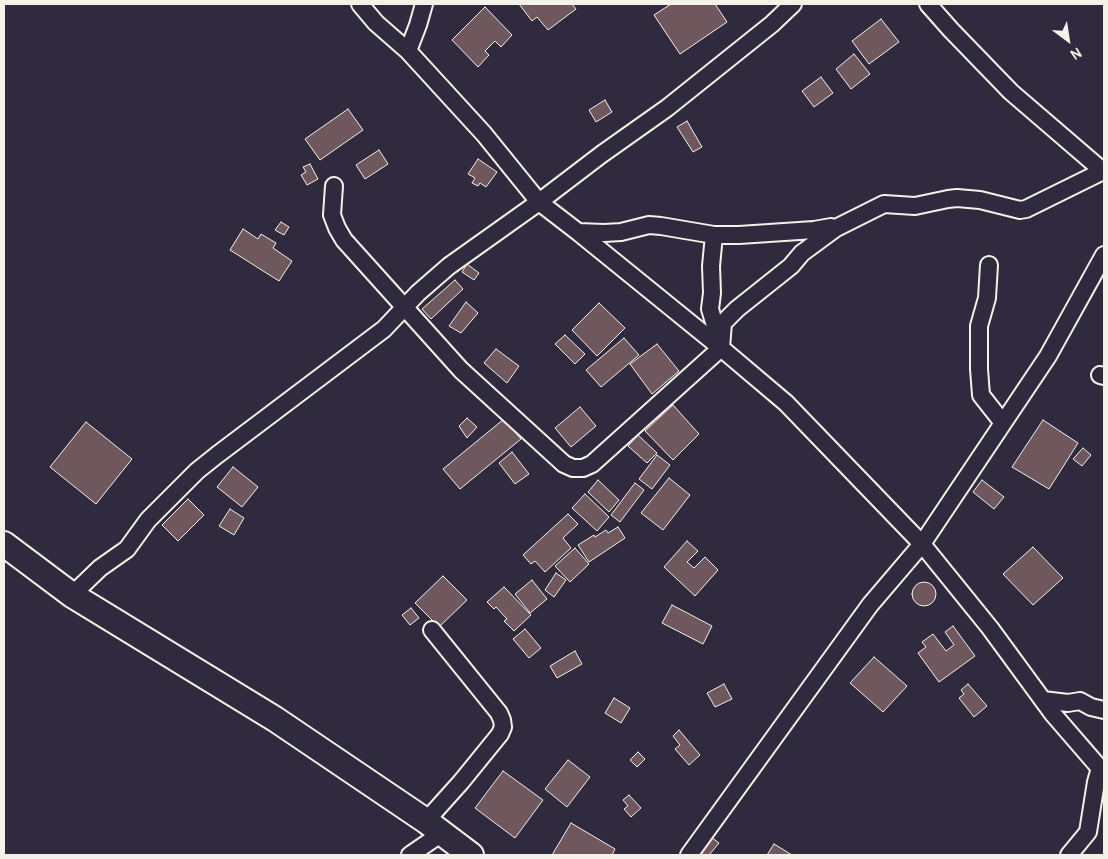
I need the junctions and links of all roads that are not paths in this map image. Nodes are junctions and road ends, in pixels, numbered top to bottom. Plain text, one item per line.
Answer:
1 (360, 4) edge
2 (424, 4) edge
3 (793, 4) edge
4 (928, 4) edge
5 (408, 51) junction
6 (1103, 172) edge
7 (334, 186) dead end
8 (539, 202) junction
9 (836, 228) junction
10 (578, 232) junction
11 (714, 235) junction
12 (1104, 256) edge
13 (989, 265) dead end
14 (404, 307) junction
15 (721, 348) junction
16 (1003, 423) junction
17 (4, 544) edge
18 (922, 544) junction
19 (72, 596) junction
20 (432, 630) dead end
21 (1043, 700) junction
22 (1104, 710) edge
23 (1102, 771) edge
24 (434, 827) junction
25 (410, 855) edge
26 (471, 855) edge
27 (689, 855) edge
28 (1069, 855) edge

1 - 5 street
2 - 5 street
3 - 8 street
4 - 6 street
5 - 8 street
6 - 9 street
7 - 14 street
8 - 10 street
8 - 14 street
9 - 11 street
9 - 15 street
10 - 11 street
10 - 15 street
11 - 15 street
12 - 16 street
13 - 16 street
14 - 15 street
14 - 19 street
15 - 18 street
16 - 18 street
17 - 19 street
18 - 21 street
18 - 27 street
19 - 24 street
20 - 24 street
21 - 22 street
21 - 23 street
23 - 28 street
24 - 25 street
24 - 26 street

